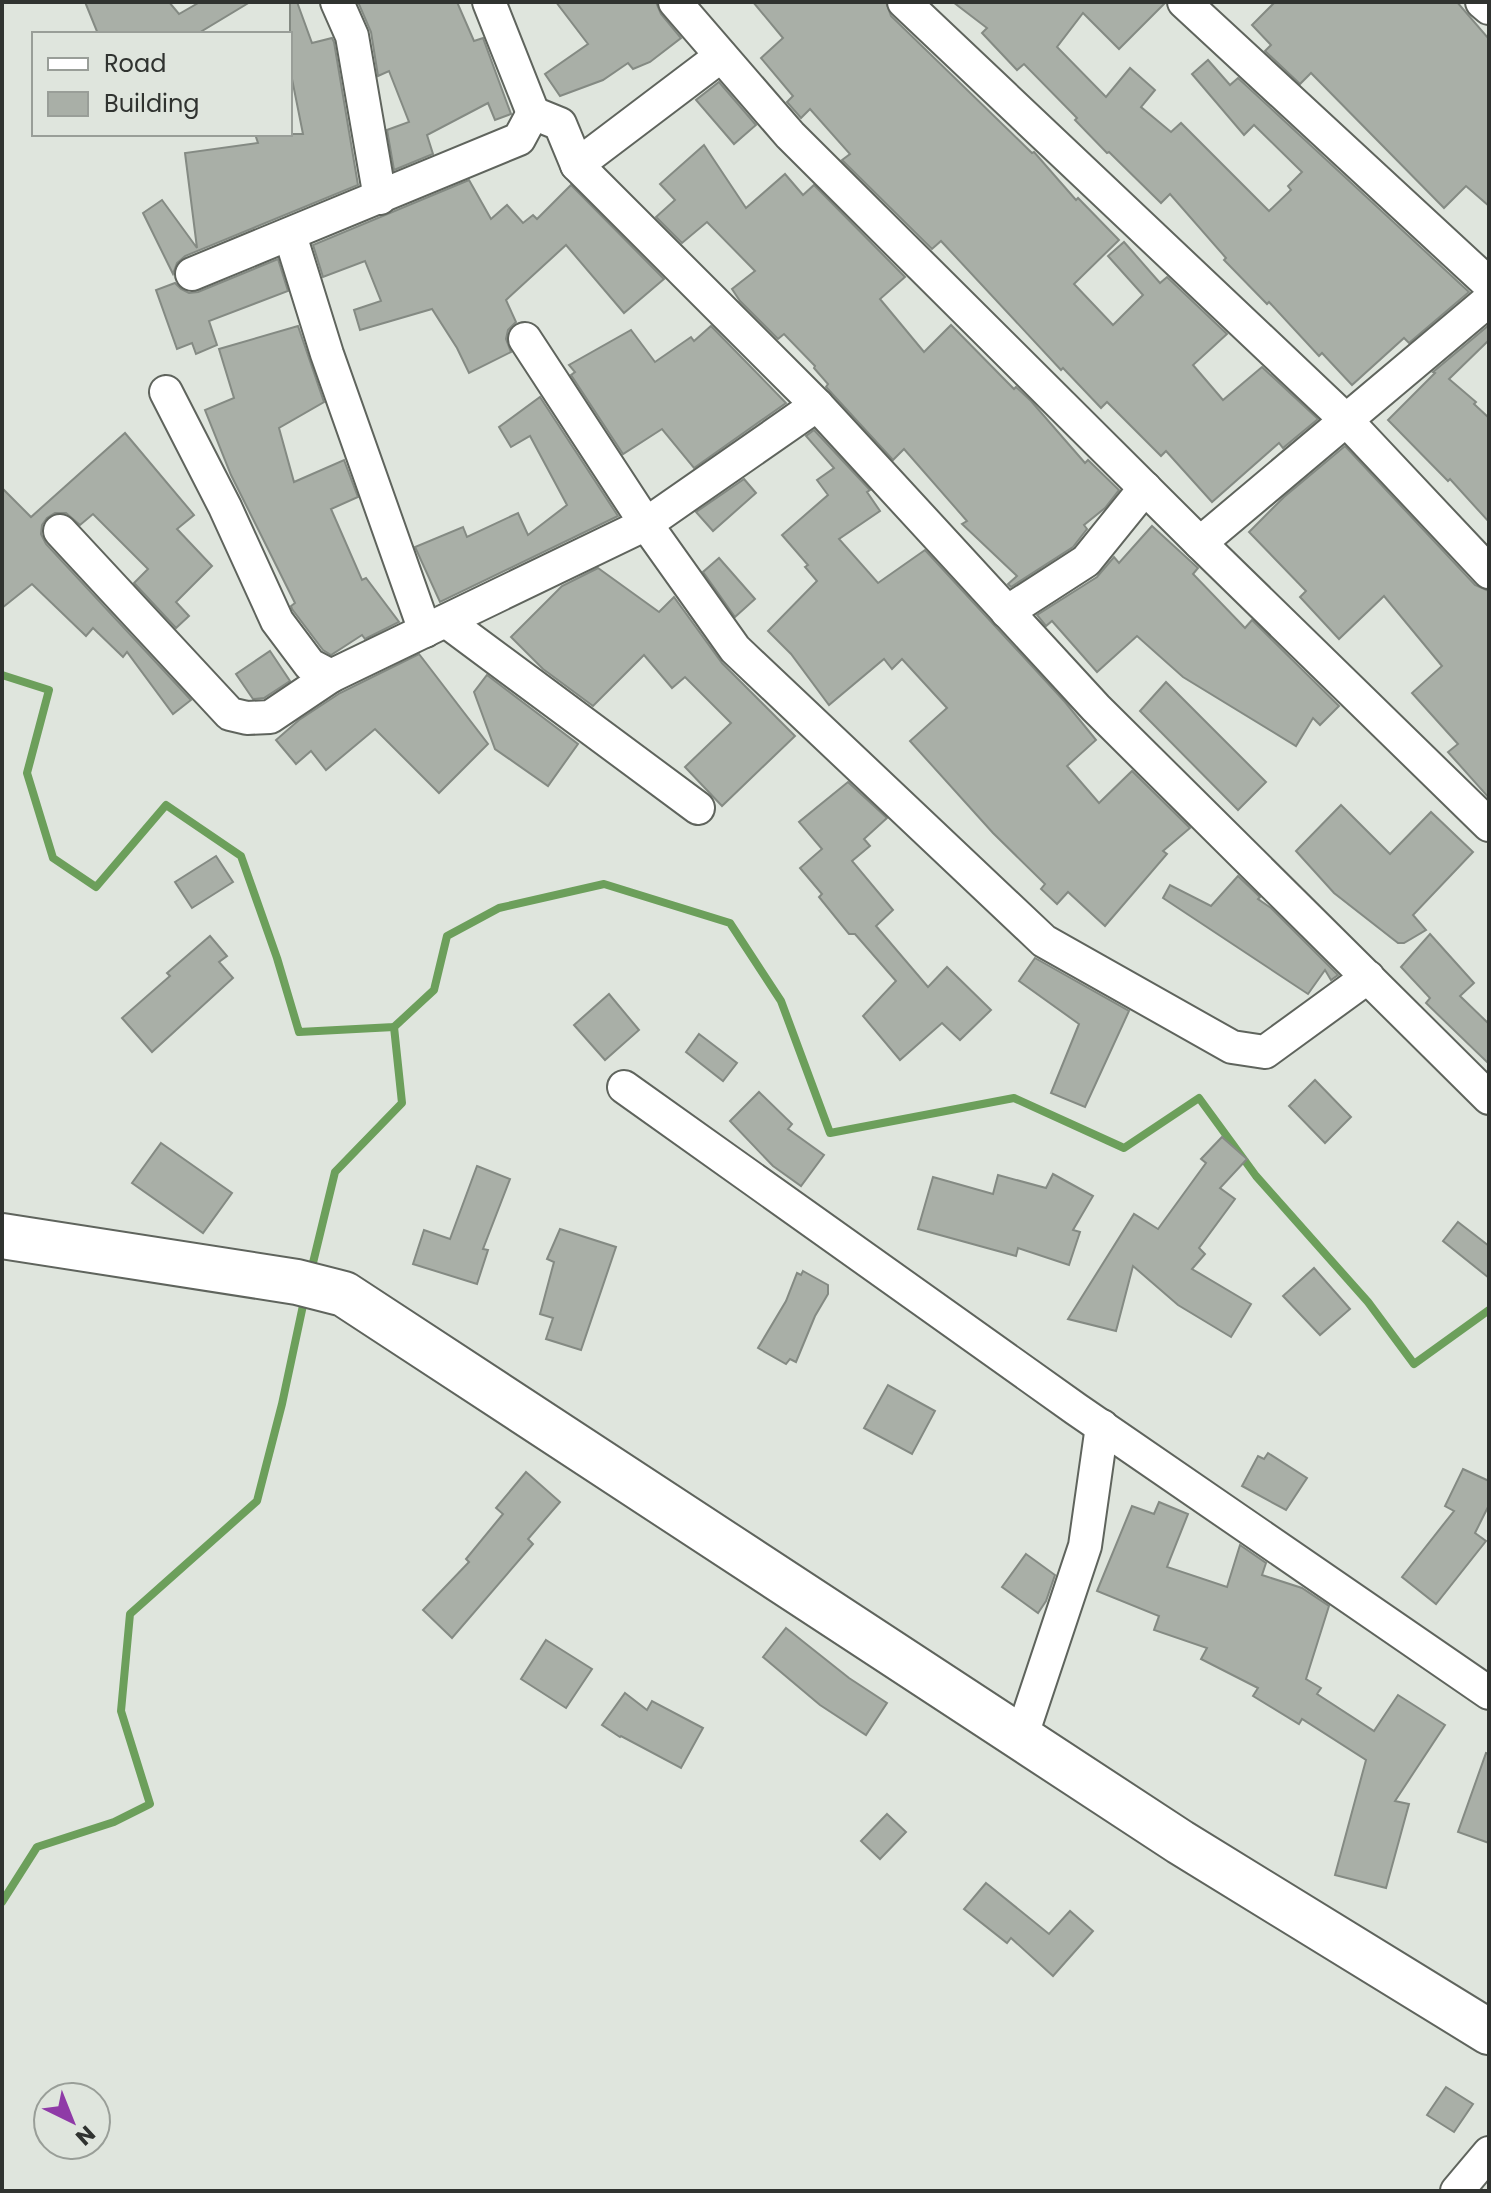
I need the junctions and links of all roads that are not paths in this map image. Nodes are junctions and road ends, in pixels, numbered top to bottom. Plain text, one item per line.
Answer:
1 (337, 2) edge
2 (489, 2) edge
3 (675, 2) edge
4 (904, 2) edge
5 (1184, 2) edge
6 (1482, 2) edge
7 (1489, 8) edge
8 (721, 56) junction
9 (533, 113) junction
10 (577, 165) junction
11 (380, 198) junction
12 (290, 235) junction
13 (192, 274) dead end
14 (1489, 284) edge
15 (1489, 300) edge
16 (525, 339) dead end
17 (166, 392) dead end
18 (817, 405) junction
19 (1346, 420) junction
20 (1145, 488) junction
21 (646, 524) junction
22 (60, 531) dead end
23 (1200, 543) junction
24 (1489, 572) edge
25 (1007, 612) junction
26 (436, 626) junction
27 (331, 676) junction
28 (698, 808) dead end
29 (1489, 825) edge
30 (1368, 977) junction
31 (624, 1087) dead end
32 (1489, 1098) edge
33 (2, 1236) edge
34 (1102, 1426) junction
35 (1489, 1693) edge
36 (1021, 1738) junction
37 (1489, 2032) edge
38 (1489, 2153) edge
39 (1457, 2191) edge

1 - 11 street
2 - 9 street
3 - 8 street
4 - 19 street
5 - 14 street
6 - 7 street
8 - 10 street
8 - 20 street
9 - 10 street
9 - 11 street
10 - 18 street
11 - 12 street
12 - 13 street
12 - 26 street
15 - 19 street
16 - 21 street
17 - 27 street
18 - 21 street
18 - 25 street
19 - 23 street
19 - 24 street
20 - 23 street
20 - 25 street
21 - 26 street
21 - 30 street
22 - 27 street
23 - 29 street
25 - 30 street
26 - 27 street
26 - 28 street
30 - 32 street
31 - 34 street
33 - 36 street
34 - 35 street
34 - 36 street
36 - 37 street
38 - 39 street

